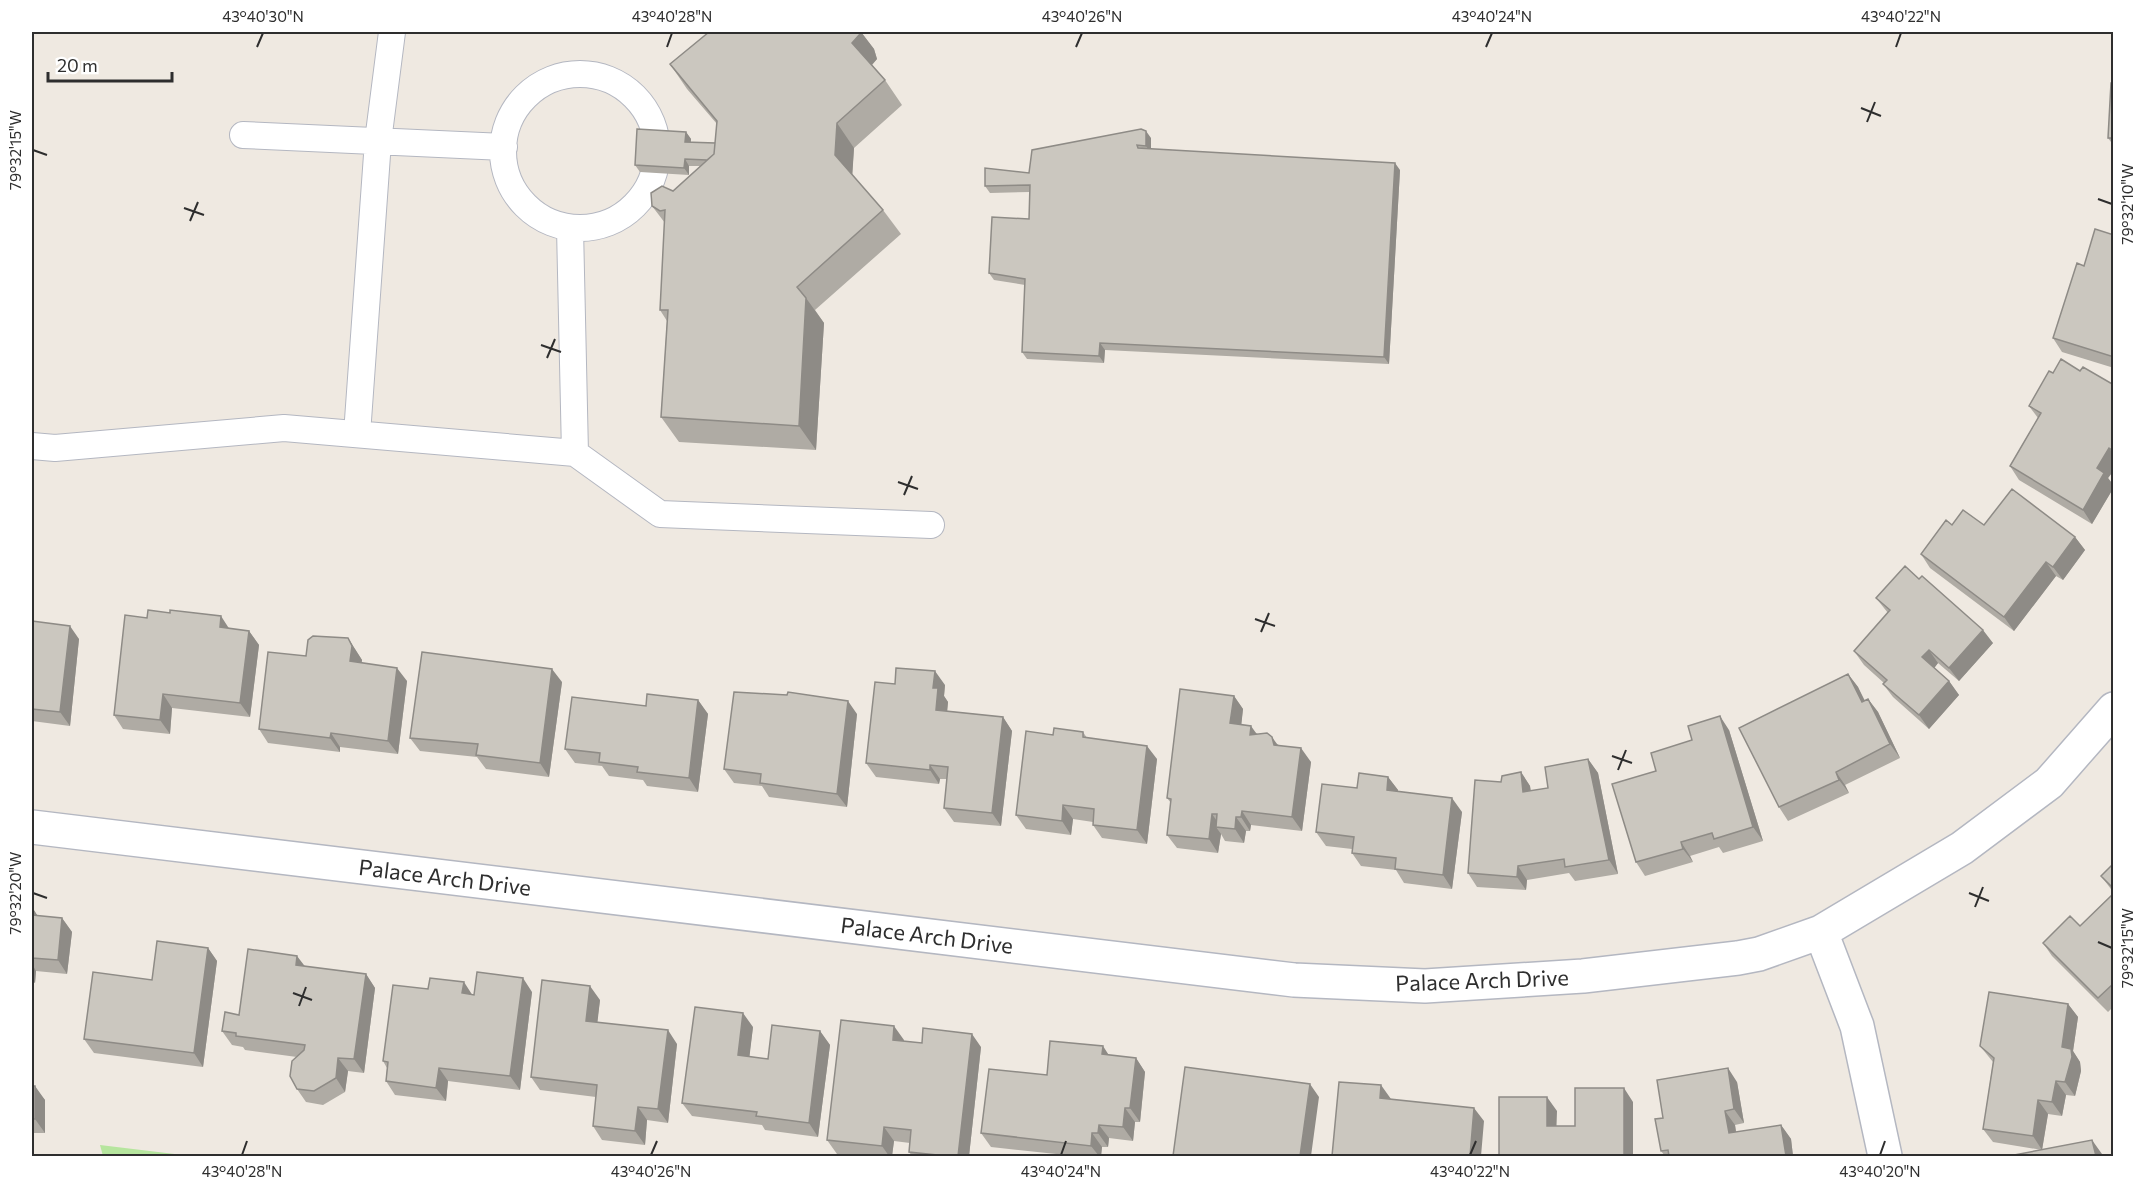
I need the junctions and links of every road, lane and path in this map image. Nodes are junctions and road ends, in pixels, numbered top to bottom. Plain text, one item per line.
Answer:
1 (392, 32) edge
2 (243, 135) dead end
3 (378, 141) junction
4 (504, 147) junction
5 (570, 228) junction
6 (357, 434) junction
7 (32, 446) edge
8 (575, 453) junction
9 (931, 525) dead end
10 (2114, 709) edge
11 (32, 827) edge
12 (1821, 932) junction
13 (1885, 1156) edge

1 - 3 lane
2 - 3 lane
3 - 4 lane
3 - 6 lane
4 - 5 lane
4 - 5 lane
5 - 8 lane
6 - 7 lane
6 - 8 lane
8 - 9 lane
10 - 12 street, Palace Arch Drive
11 - 12 street, Palace Arch Drive
12 - 13 street

